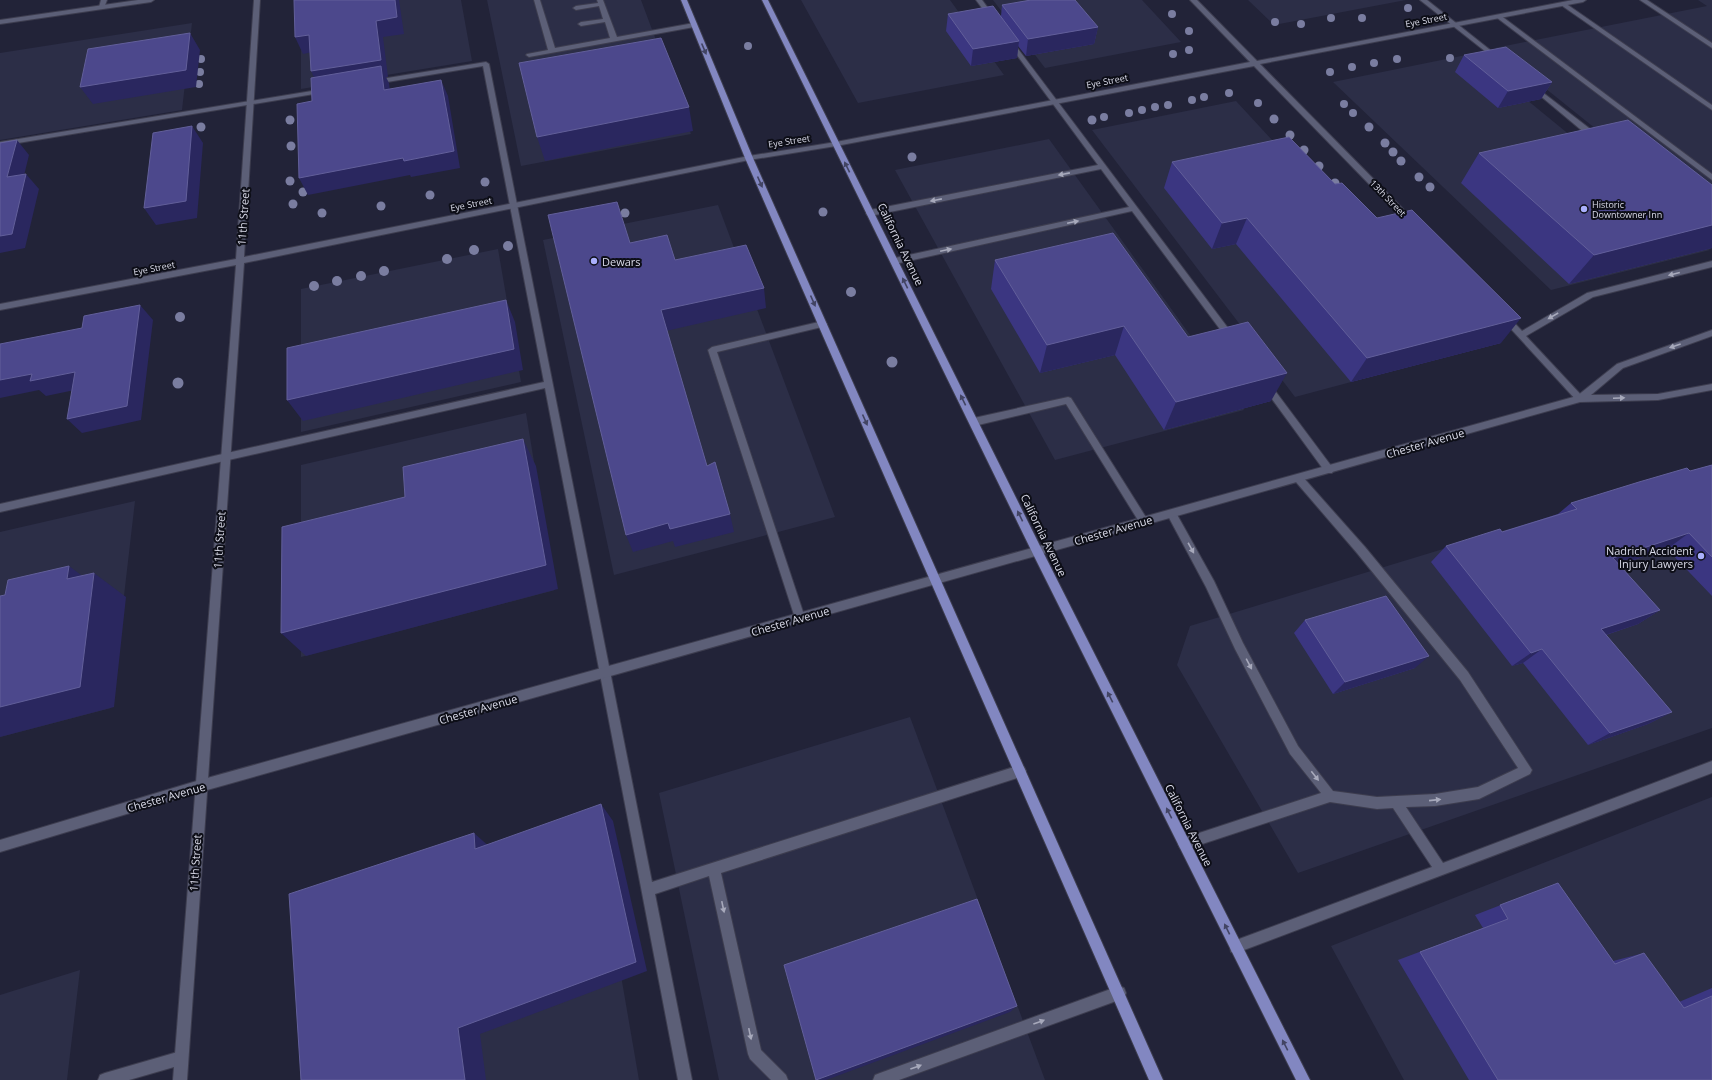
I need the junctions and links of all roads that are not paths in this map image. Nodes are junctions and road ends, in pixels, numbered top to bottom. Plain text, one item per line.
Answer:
1 (104, 0) edge
2 (151, 0) edge
3 (257, 0) edge
4 (537, 0) edge
5 (684, 0) edge
6 (765, 0) edge
7 (979, 0) edge
8 (1193, 0) edge
9 (1423, 0) edge
10 (1583, 0) edge
11 (1643, 0) edge
12 (601, 2) edge
13 (1563, 4) junction
14 (102, 7) junction
15 (576, 8) dead end
16 (548, 13) dead end
17 (541, 14) junction
18 (1498, 16) junction
19 (607, 20) junction
20 (0, 22) edge
21 (581, 24) dead end
22 (694, 25) junction
23 (998, 25) edge
24 (1454, 25) junction
25 (1007, 38) edge
26 (614, 39) junction
27 (1712, 46) edge
28 (552, 51) junction
29 (529, 55) dead end
30 (1255, 62) junction
31 (1504, 64) edge
32 (368, 83) edge
33 (1528, 83) edge
34 (329, 90) edge
35 (1054, 102) junction
36 (250, 103) junction
37 (1712, 108) edge
38 (1602, 142) edge
39 (0, 144) edge
40 (836, 144) junction
41 (749, 158) junction
42 (1102, 166) junction
43 (1712, 178) edge
44 (514, 206) junction
45 (1134, 208) junction
46 (870, 213) junction
47 (1416, 227) edge
48 (240, 261) junction
49 (895, 261) junction
50 (1712, 264) edge
51 (0, 307) edge
52 (1499, 312) edge
53 (823, 324) junction
54 (1712, 334) edge
55 (1521, 335) junction
56 (1234, 342) edge
57 (1262, 380) edge
58 (549, 384) junction
59 (1712, 387) edge
60 (1580, 399) junction
61 (974, 422) junction
62 (225, 457) junction
63 (1329, 470) junction
64 (1299, 478) junction
65 (0, 508) edge
66 (1172, 514) junction
67 (1144, 522) junction
68 (1037, 552) junction
69 (936, 580) junction
70 (800, 618) junction
71 (605, 673) junction
72 (1712, 768) edge
73 (1020, 772) junction
74 (200, 786) junction
75 (1330, 796) junction
76 (1396, 802) junction
77 (1184, 844) junction
78 (0, 846) edge
79 (714, 869) junction
80 (1441, 870) junction
81 (648, 890) junction
82 (1236, 947) junction
83 (1119, 993) junction
84 (181, 1058) junction
85 (105, 1080) edge
86 (180, 1080) edge
87 (685, 1080) edge
88 (780, 1080) edge
89 (880, 1080) edge
90 (1156, 1080) edge
91 (1303, 1080) edge

1 - 14 street
2 - 14 street
3 - 36 street, 11th Street
4 - 17 street
5 - 22 main road
6 - 40 main road, California Avenue
7 - 23 street
8 - 30 street, 13th Street
9 - 24 street
10 - 13 street, Eye Street
11 - 27 street
12 - 15 street
12 - 19 street
13 - 18 street, Eye Street
13 - 37 street
14 - 20 street
16 - 17 street
17 - 28 street
18 - 24 street, Eye Street
18 - 43 street
19 - 21 street
19 - 26 street
22 - 26 street
22 -> 41 main road
24 - 30 street, Eye Street
24 - 31 street
25 - 35 street
26 - 28 street
28 - 29 street
30 - 35 street, Eye Street
30 - 47 street, 13th Street
32 - 44 street
33 - 38 street
34 - 36 street
35 - 40 street, Eye Street
35 - 42 street
36 - 39 street
36 - 48 street, 11th Street
40 - 41 street, Eye Street
46 -> 40 main road, California Avenue
41 - 44 street, Eye Street
41 -> 53 main road
42 - 45 street
42 -> 46 street
44 - 48 street, Eye Street
44 - 58 street
49 -> 45 street
45 - 56 street
46 - 49 main road, California Avenue
48 - 51 street, Eye Street
48 - 62 street, 11th Street
61 -> 49 main road, California Avenue
50 -> 55 street
52 - 55 street
53 -> 69 main road
53 - 70 street
54 -> 60 street, Chester Avenue
55 - 60 street
57 - 63 street
58 - 62 street
58 - 71 street
60 -> 59 street, Chester Avenue
60 - 63 street, Chester Avenue
61 - 67 street
68 -> 61 main road, California Avenue
62 - 65 street
62 - 74 street, 11th Street
63 - 64 street, Chester Avenue
64 - 66 street, Chester Avenue
76 -> 64 street
66 - 67 street, Chester Avenue
66 -> 75 street
67 - 68 street, Chester Avenue
68 - 69 street, Chester Avenue
77 -> 68 main road, California Avenue
69 - 70 street, Chester Avenue
69 - 73 main road
70 - 71 street, Chester Avenue
71 - 74 street, Chester Avenue
71 - 81 street
72 - 80 street
73 - 79 street
73 - 83 main road
74 - 78 street, Chester Avenue
74 - 84 street, 11th Street
75 - 76 street
75 - 77 street
76 - 80 street
82 -> 77 main road, California Avenue
79 - 81 street
79 -> 88 street
80 - 82 street
81 - 87 street
91 -> 82 main road, California Avenue
89 -> 83 street
83 - 90 main road
84 - 85 street
84 - 86 street, 11th Street

